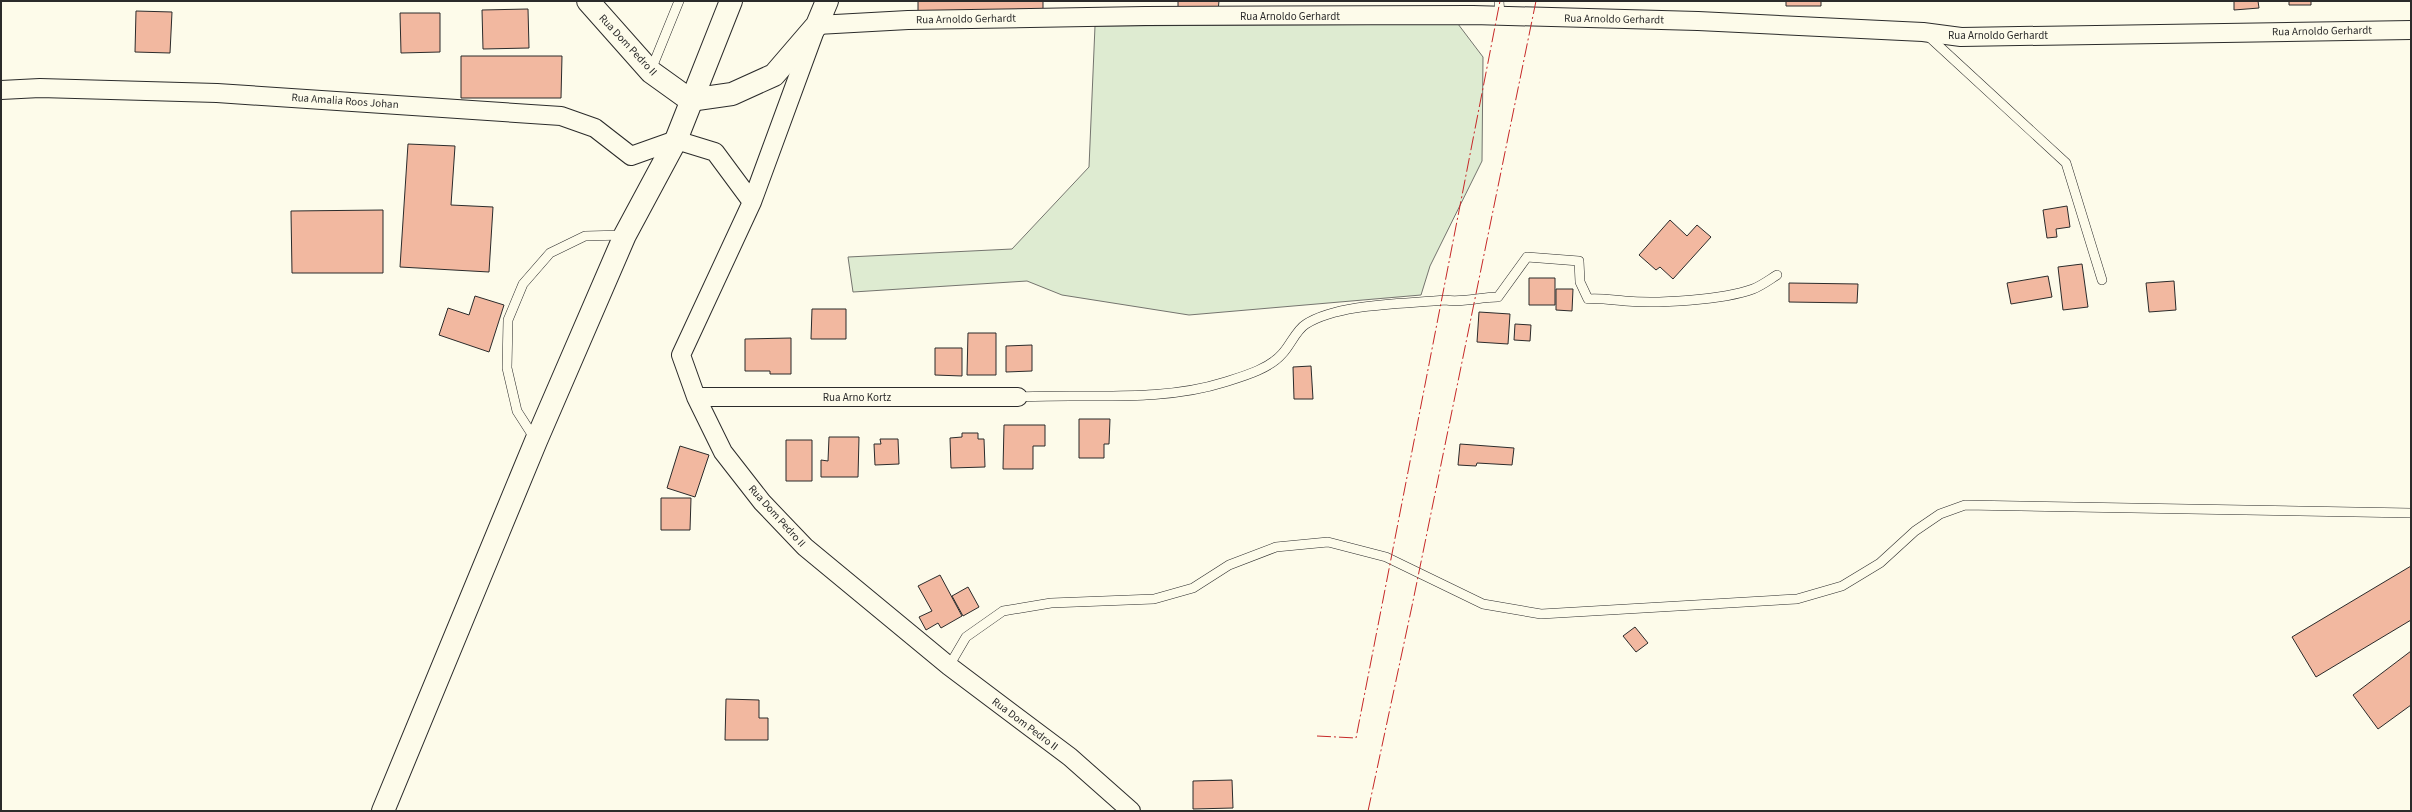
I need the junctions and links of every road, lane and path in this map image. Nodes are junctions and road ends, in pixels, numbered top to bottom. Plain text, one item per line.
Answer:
1 (588, 1) edge
2 (679, 1) edge
3 (732, 1) edge
4 (826, 1) edge
5 (1500, 8) edge
6 (817, 25) junction
7 (2411, 30) edge
8 (1923, 32) junction
9 (651, 72) junction
10 (1, 90) edge
11 (690, 100) junction
12 (676, 140) junction
13 (752, 202) junction
14 (625, 235) junction
15 (1777, 275) dead end
16 (2102, 280) dead end
17 (696, 397) junction
18 (1018, 397) joint
19 (536, 442) junction
20 (2411, 513) edge
21 (949, 666) junction
22 (383, 811) edge
23 (1131, 811) edge

1 - 9 main road, Rua Dom Pedro II
2 - 9 lane
3 - 11 main road
4 - 6 main road
5 - 6 street, Rua Arnoldo Gerhardt
5 - 8 street, Rua Arnoldo Gerhardt
6 - 11 main road
6 - 13 street, Rua Dom Pedro II
7 - 8 street, Rua Arnoldo Gerhardt
8 - 16 lane
9 - 11 main road, Rua Dom Pedro II
10 - 12 street, Rua Amalia Roos Johan
11 - 12 main road
12 - 13 street
12 - 14 main road
13 - 17 street, Rua Dom Pedro II
14 - 19 main road
14 - 19 lane
15 - 18 lane
17 - 18 street, Rua Arno Kortz
17 - 21 street, Rua Dom Pedro II
19 - 22 main road
20 - 21 lane
21 - 23 street, Rua Dom Pedro II

